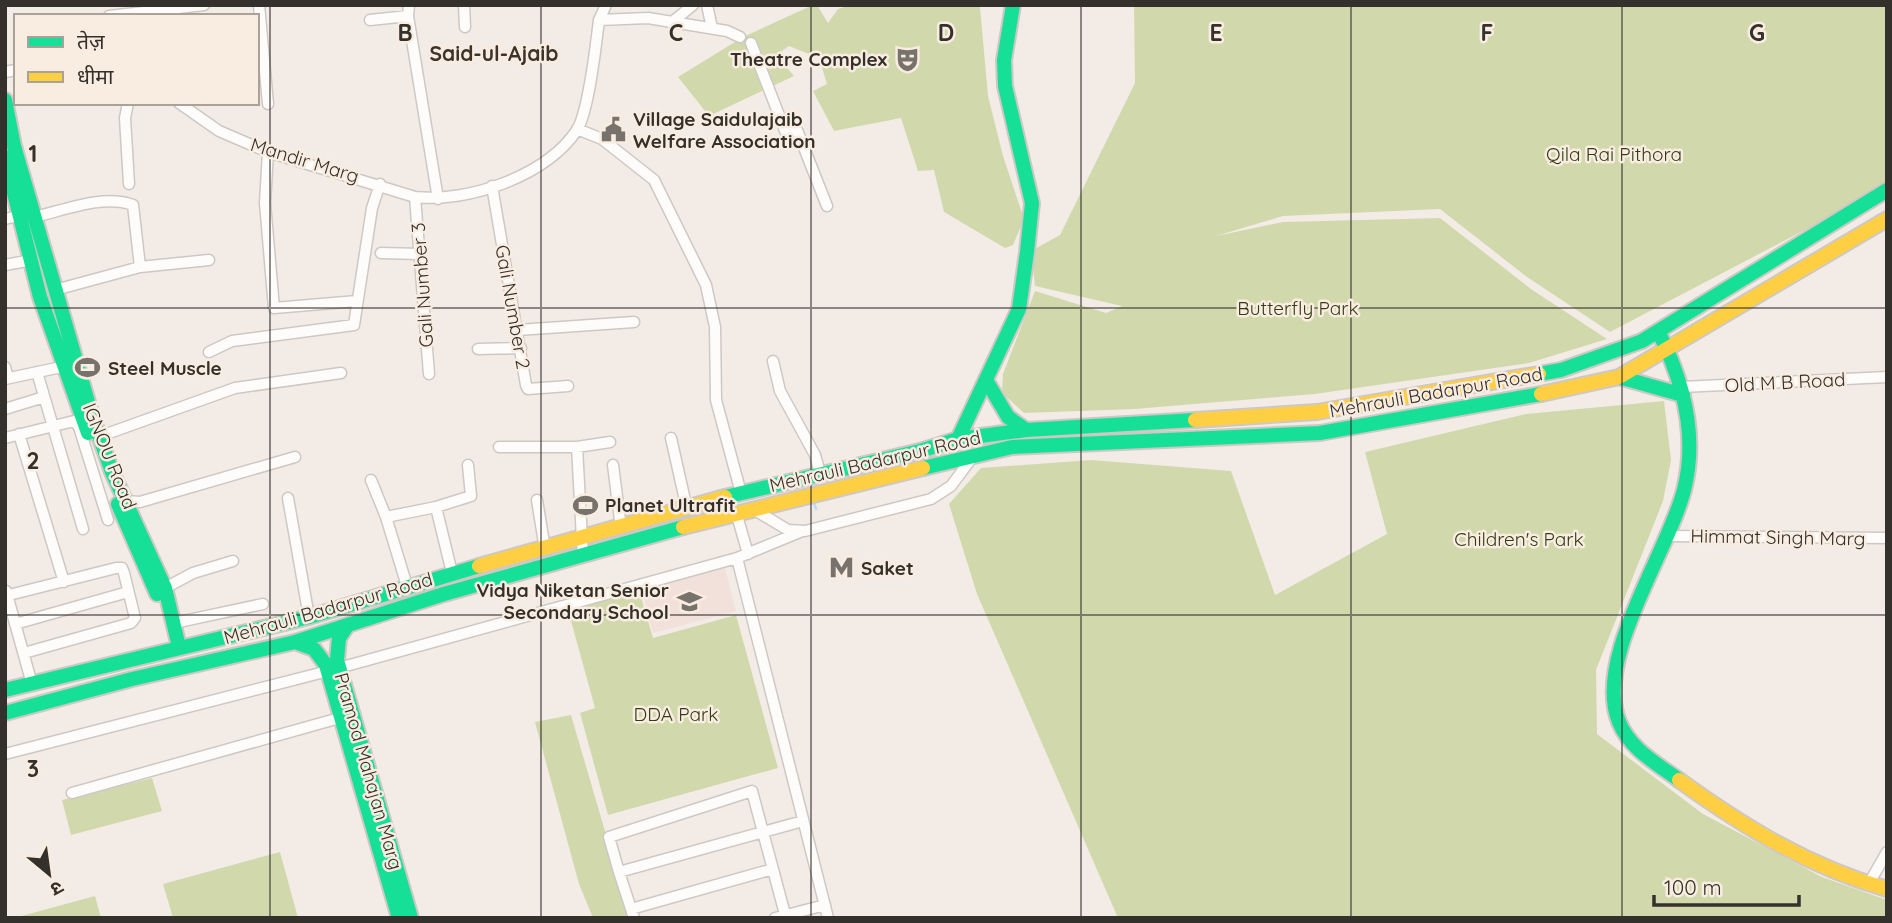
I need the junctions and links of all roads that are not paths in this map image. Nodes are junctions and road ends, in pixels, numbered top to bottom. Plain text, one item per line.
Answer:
1 (204, 5) edge
2 (259, 5) edge
3 (464, 5) edge
4 (606, 5) edge
5 (693, 5) edge
6 (707, 5) edge
7 (1013, 5) edge
8 (409, 11) edge
9 (126, 14) edge
10 (370, 20) dead end
11 (599, 20) junction
12 (671, 23) junction
13 (465, 27) dead end
14 (712, 28) junction
15 (740, 37) dead end
16 (751, 43) dead end
17 (5, 100) edge
18 (268, 104) dead end
19 (128, 105) edge
20 (183, 105) edge
21 (577, 129) junction
22 (268, 152) junction
23 (5, 157) edge
24 (129, 184) dead end
25 (380, 184) junction
26 (492, 186) junction
27 (1887, 190) edge
28 (415, 197) junction
29 (438, 199) junction
30 (827, 206) dead end
31 (12, 217) edge
32 (35, 217) junction
33 (1887, 219) edge
34 (381, 253) dead end
35 (420, 254) junction
36 (32, 260) junction
37 (209, 260) dead end
38 (5, 265) edge
39 (140, 267) junction
40 (55, 290) junction
41 (357, 301) junction
42 (634, 322) dead end
43 (518, 330) junction
44 (1658, 331) junction
45 (521, 348) junction
46 (478, 349) dead end
47 (1668, 349) junction
48 (209, 352) dead end
49 (773, 361) dead end
50 (70, 365) junction
51 (5, 367) edge
52 (37, 372) junction
53 (341, 373) dead end
54 (429, 374) dead end
55 (1619, 377) junction
56 (1887, 377) edge
57 (7, 378) edge
58 (986, 380) junction
59 (568, 386) dead end
60 (1683, 391) junction
61 (44, 397) junction
62 (5, 408) edge
63 (53, 426) junction
64 (1026, 430) junction
65 (19, 434) junction
66 (98, 437) junction
67 (5, 438) edge
68 (671, 438) dead end
69 (958, 439) junction
70 (610, 442) dead end
71 (499, 447) dead end
72 (577, 447) junction
73 (975, 455) junction
74 (295, 457) dead end
75 (468, 465) dead end
76 (613, 465) dead end
77 (820, 472) junction
78 (371, 480) dead end
79 (741, 493) junction
80 (288, 498) dead end
81 (537, 500) dead end
82 (126, 501) junction
83 (436, 507) junction
84 (752, 508) junction
85 (687, 509) junction
86 (736, 512) junction
87 (386, 517) junction
88 (108, 520) dead end
89 (621, 528) junction
90 (83, 529) dead end
91 (800, 532) junction
92 (1669, 536) junction
93 (1887, 538) edge
94 (580, 539) junction
95 (545, 550) junction
96 (748, 554) junction
97 (583, 557) junction
98 (737, 558) junction
99 (233, 561) dead end
100 (452, 573) junction
101 (64, 582) junction
102 (407, 586) junction
103 (165, 588) junction
104 (128, 592) junction
105 (7, 593) edge
106 (263, 604) dead end
107 (310, 617) junction
108 (15, 624) junction
109 (174, 624) junction
110 (347, 626) junction
111 (295, 642) junction
112 (176, 648) junction
113 (24, 653) junction
114 (333, 669) junction
115 (32, 684) junction
116 (5, 690) edge
117 (5, 713) edge
118 (343, 717) junction
119 (5, 754) edge
120 (370, 790) junction
121 (72, 793) dead end
122 (803, 821) junction
123 (763, 831) junction
124 (1887, 852) edge
125 (773, 869) junction
126 (619, 872) junction
127 (1868, 885) junction
128 (1887, 889) edge
129 (825, 905) junction
130 (632, 913) edge
131 (782, 917) edge
132 (400, 918) edge
133 (411, 918) edge
134 (828, 918) edge

1 - 9 street
2 - 18 street
3 - 13 street
4 - 11 street
5 - 12 street
6 - 14 street
7 - 58 main road
8 - 10 street
8 - 29 street
11 - 12 street
11 - 21 street
12 - 14 street
14 - 15 street
16 - 30 street
17 - 32 main road, IGNOU Road
19 - 24 street
20 - 22 street, Mandir Marg
21 - 26 street, Mandir Marg
21 - 79 street
22 - 25 street, Mandir Marg
22 - 41 street
23 - 31 main road, IGNOU Road
25 - 28 street, Mandir Marg
25 - 41 street
26 - 29 street, Mandir Marg
26 - 43 street, Gali Number 2
27 - 44 main road, Mehrauli Badarpur Road
28 - 29 street, Mandir Marg
28 - 35 street, Gali Number 3
31 - 36 main road, IGNOU Road
32 - 39 street
32 - 40 main road, IGNOU Road
33 - 47 main road, Mehrauli Badarpur Road
34 - 35 street
35 - 54 street, Gali Number 3
36 - 38 street
36 - 50 main road, IGNOU Road
37 - 39 street
39 - 40 street
40 - 50 main road, IGNOU Road
41 - 48 street
42 - 43 street
43 - 45 street, Gali Number 2
44 - 47 main road
44 - 64 main road, Mehrauli Badarpur Road
45 - 46 street
45 - 59 street, Gali Number 2
47 - 55 main road, Mehrauli Badarpur Road
47 - 60 main road
49 - 77 street
50 - 52 street
50 - 66 main road, IGNOU Road
50 - 112 main road, IGNOU Road
51 - 57 street
52 - 57 street
52 - 61 street
53 - 66 street
55 - 60 main road
55 - 73 main road, Mehrauli Badarpur Road
56 - 60 street, Old M B Road
58 - 64 main road
58 - 69 main road
60 - 92 main road
61 - 62 street
61 - 63 street
63 - 65 street
63 - 88 street
63 - 90 street
64 - 69 main road, Mehrauli Badarpur Road
65 - 67 street
65 - 101 street
66 - 82 main road, IGNOU Road
68 - 85 street
69 - 77 main road, Mehrauli Badarpur Road
70 - 72 street
71 - 72 street
72 - 94 street
73 - 84 main road, Mehrauli Badarpur Road
73 - 91 street
74 - 82 street
75 - 83 street
76 - 89 street
77 - 79 main road, Mehrauli Badarpur Road
78 - 87 street
79 - 85 main road, Mehrauli Badarpur Road
80 - 107 street
81 - 95 street
82 - 103 main road, IGNOU Road
83 - 87 street
83 - 100 street
84 - 86 main road, Mehrauli Badarpur Road
84 - 91 street
85 - 89 main road, Mehrauli Badarpur Road
86 - 96 street
86 - 97 main road, Mehrauli Badarpur Road
87 - 102 street
89 - 94 main road, Mehrauli Badarpur Road
91 - 96 street
92 - 93 street, Himmat Singh Marg
92 - 127 main road
94 - 95 main road, Mehrauli Badarpur Road
94 - 97 street
95 - 100 main road, Mehrauli Badarpur Road
96 - 98 street
97 - 110 main road, Mehrauli Badarpur Road
98 - 114 street
98 - 122 street
99 - 103 street
100 - 102 main road, Mehrauli Badarpur Road
101 - 104 street
101 - 105 street
102 - 107 main road, Mehrauli Badarpur Road
103 - 109 main road, IGNOU Road
104 - 108 street
104 - 113 street
105 - 108 street
106 - 109 street
107 - 112 main road, Mehrauli Badarpur Road
108 - 113 street
109 - 112 main road, IGNOU Road
110 - 111 main road, Mehrauli Badarpur Road
110 - 114 main road, Pramod Mahajan Marg
111 - 114 main road, Pramod Mahajan Marg
111 - 117 main road, Mehrauli Badarpur Road
112 - 115 main road, Mehrauli Badarpur Road
113 - 115 street
114 - 118 main road, Pramod Mahajan Marg
114 - 119 street
114 - 120 main road, Pramod Mahajan Marg
115 - 116 main road, Mehrauli Badarpur Road
118 - 120 main road, Pramod Mahajan Marg
118 - 121 street
120 - 132 main road, Pramod Mahajan Marg
120 - 133 main road, Pramod Mahajan Marg
122 - 123 street
122 - 129 street
123 - 125 street
123 - 126 street
123 - 126 street
124 - 127 street
125 - 130 street
125 - 131 street
126 - 130 street
127 - 128 main road
129 - 131 street
129 - 134 street

